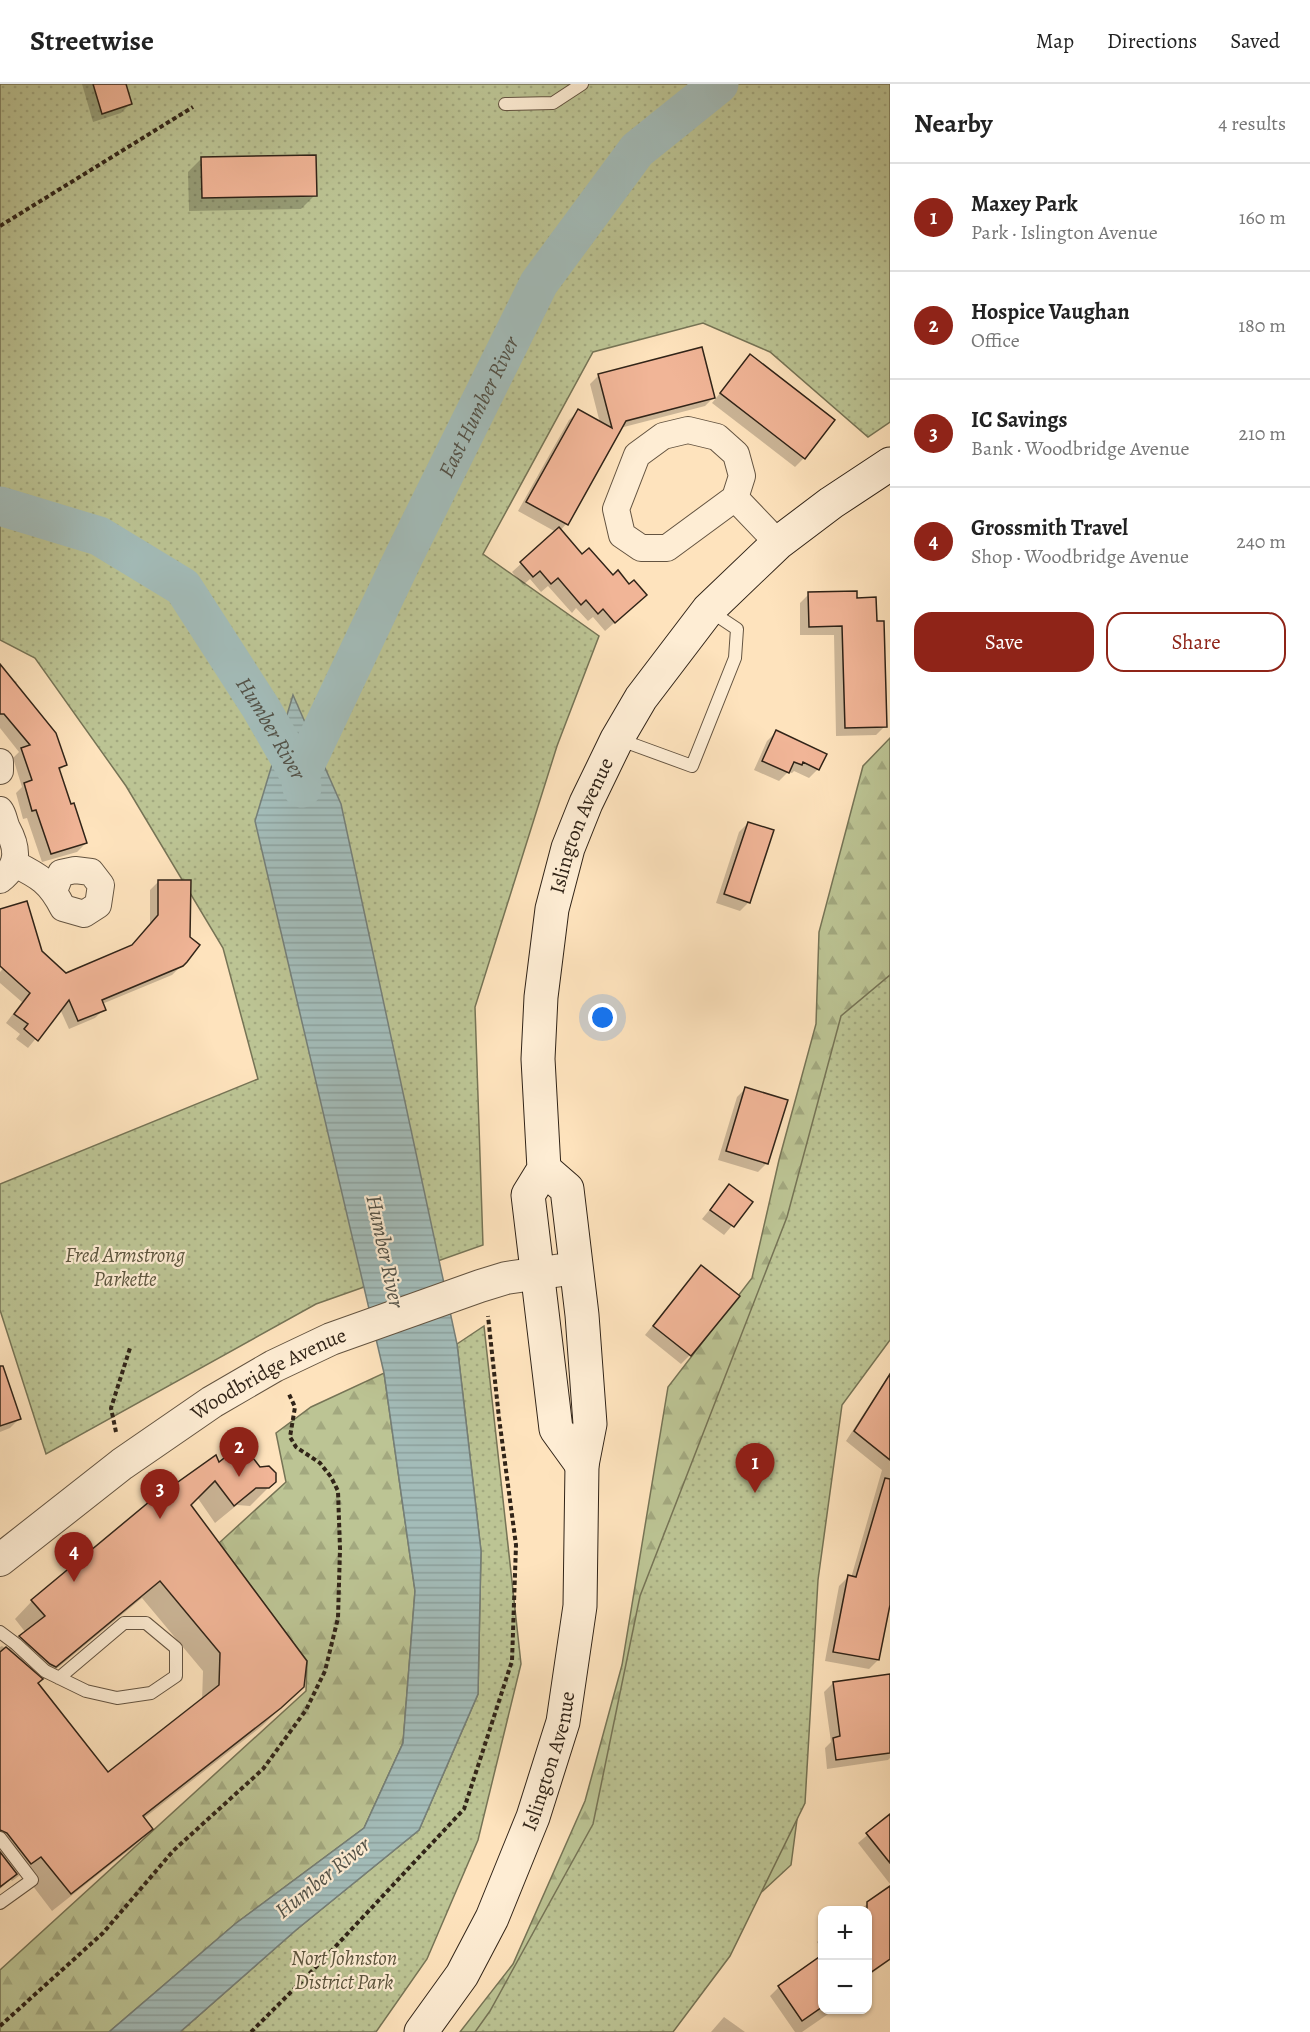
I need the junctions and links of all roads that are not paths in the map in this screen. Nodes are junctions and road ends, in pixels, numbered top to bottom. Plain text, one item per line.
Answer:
1 (582, 84) edge
2 (505, 104) dead end
3 (890, 464) edge
4 (735, 498) junction
5 (778, 543) junction
6 (708, 610) junction
7 (617, 739) junction
8 (0, 762) edge
9 (0, 771) edge
10 (0, 810) edge
11 (7, 872) edge
12 (54, 891) dead end
13 (544, 1169) junction
14 (576, 1268) junction
15 (537, 1274) junction
16 (582, 1465) junction
17 (0, 1560) edge
18 (0, 1632) edge
19 (59, 1678) junction
20 (0, 1838) edge
21 (0, 1903) edge
22 (421, 2032) edge

1 - 2 lane
3 - 5 main road, Islington Avenue
4 - 4 street
4 - 5 street
5 - 6 main road, Islington Avenue
6 - 7 main road, Islington Avenue
6 - 7 lane
7 - 13 main road, Islington Avenue
8 - 9 street
10 - 11 street
11 - 12 street
13 - 14 main road, Islington Avenue
13 - 15 main road
14 - 15 street, Woodbridge Avenue
14 - 16 main road, Islington Avenue
15 - 16 main road
15 - 17 street, Woodbridge Avenue
16 - 22 main road, Islington Avenue
18 - 19 lane
19 - 19 lane
20 - 21 lane

